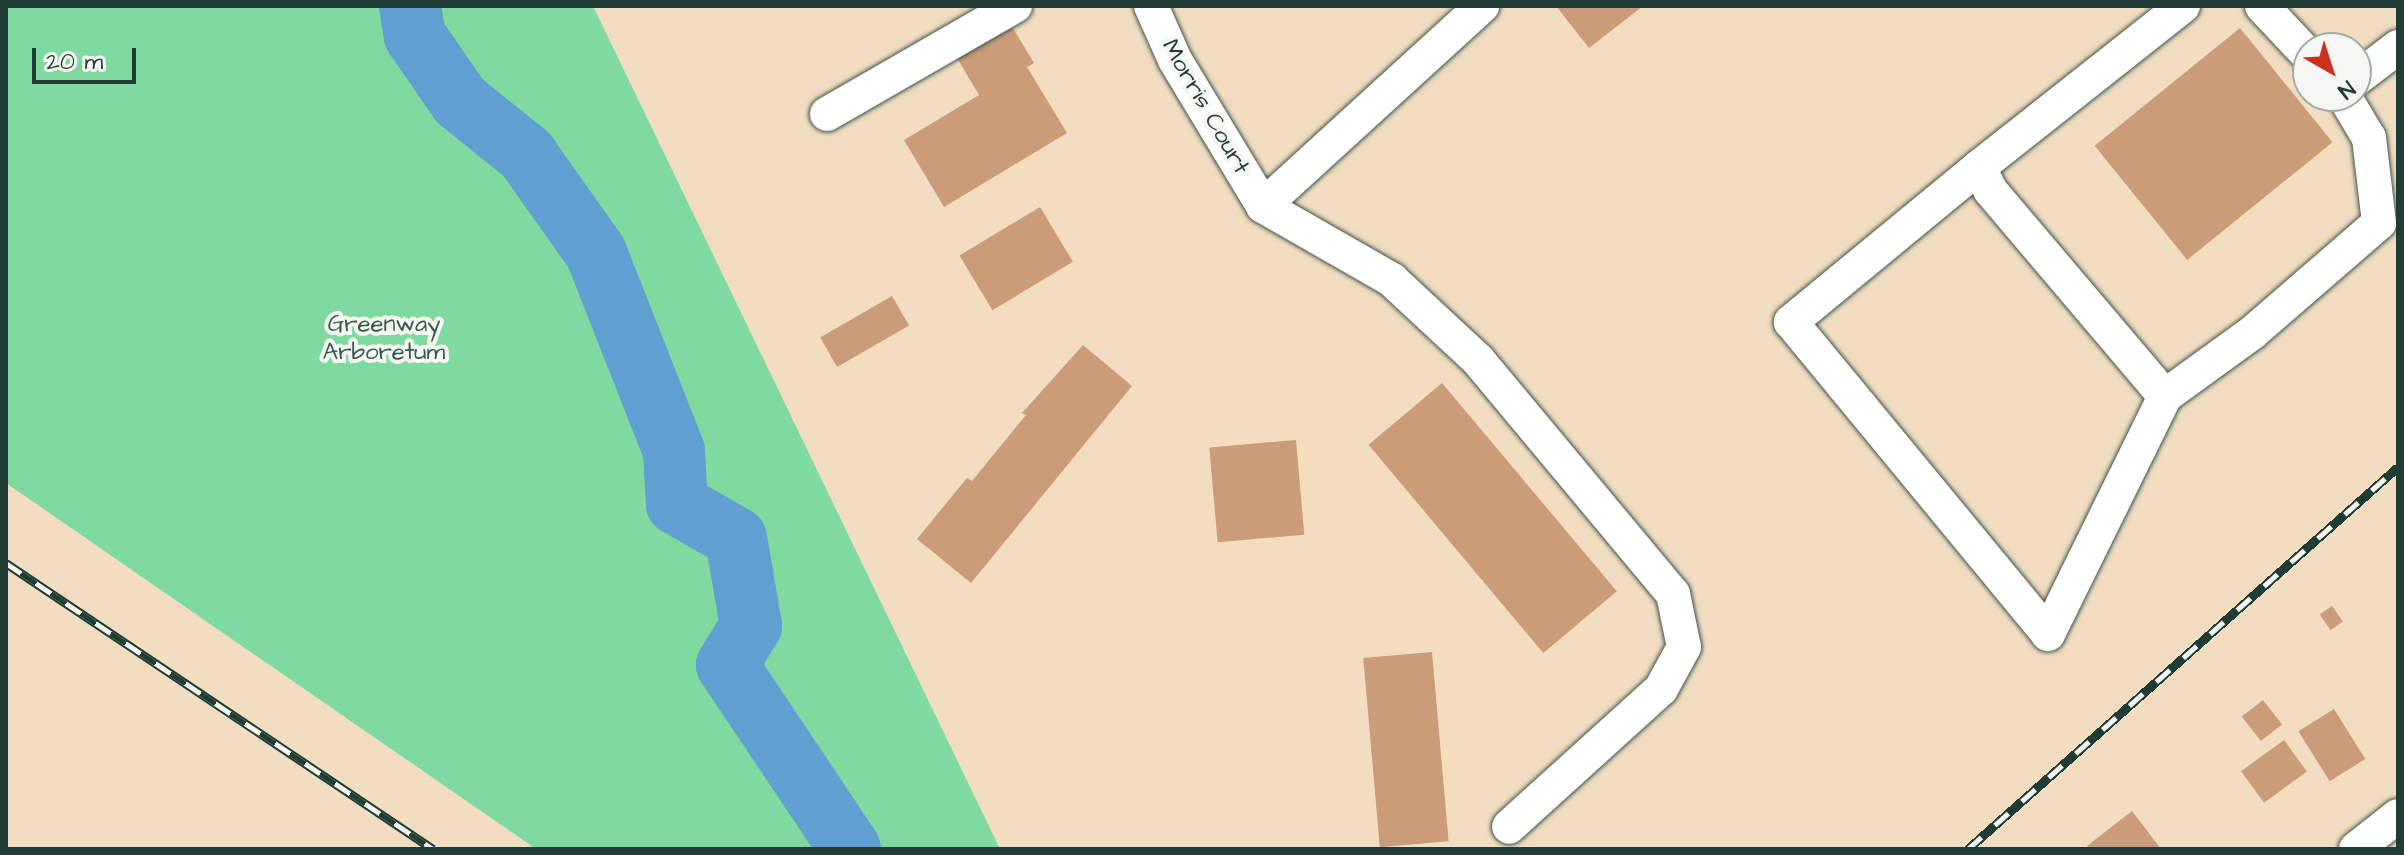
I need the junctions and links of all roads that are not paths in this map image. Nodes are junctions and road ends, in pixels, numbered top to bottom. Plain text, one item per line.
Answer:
1 (1015, 6) edge
2 (1482, 6) edge
3 (2183, 6) edge
4 (2262, 6) edge
5 (1157, 8) edge
6 (2292, 38) edge
7 (2398, 47) edge
8 (2372, 67) edge
9 (2354, 112) edge
10 (827, 114) dead end
11 (1979, 167) junction
12 (1263, 206) junction
13 (2165, 396) junction
14 (2398, 816) edge
15 (1509, 827) dead end
16 (2356, 849) edge

1 - 10 street
2 - 12 street
3 - 11 street
4 - 6 street
5 - 12 street, Morris Court
7 - 8 street
9 - 13 street
11 - 13 street
11 - 13 street
12 - 15 street
14 - 16 street

